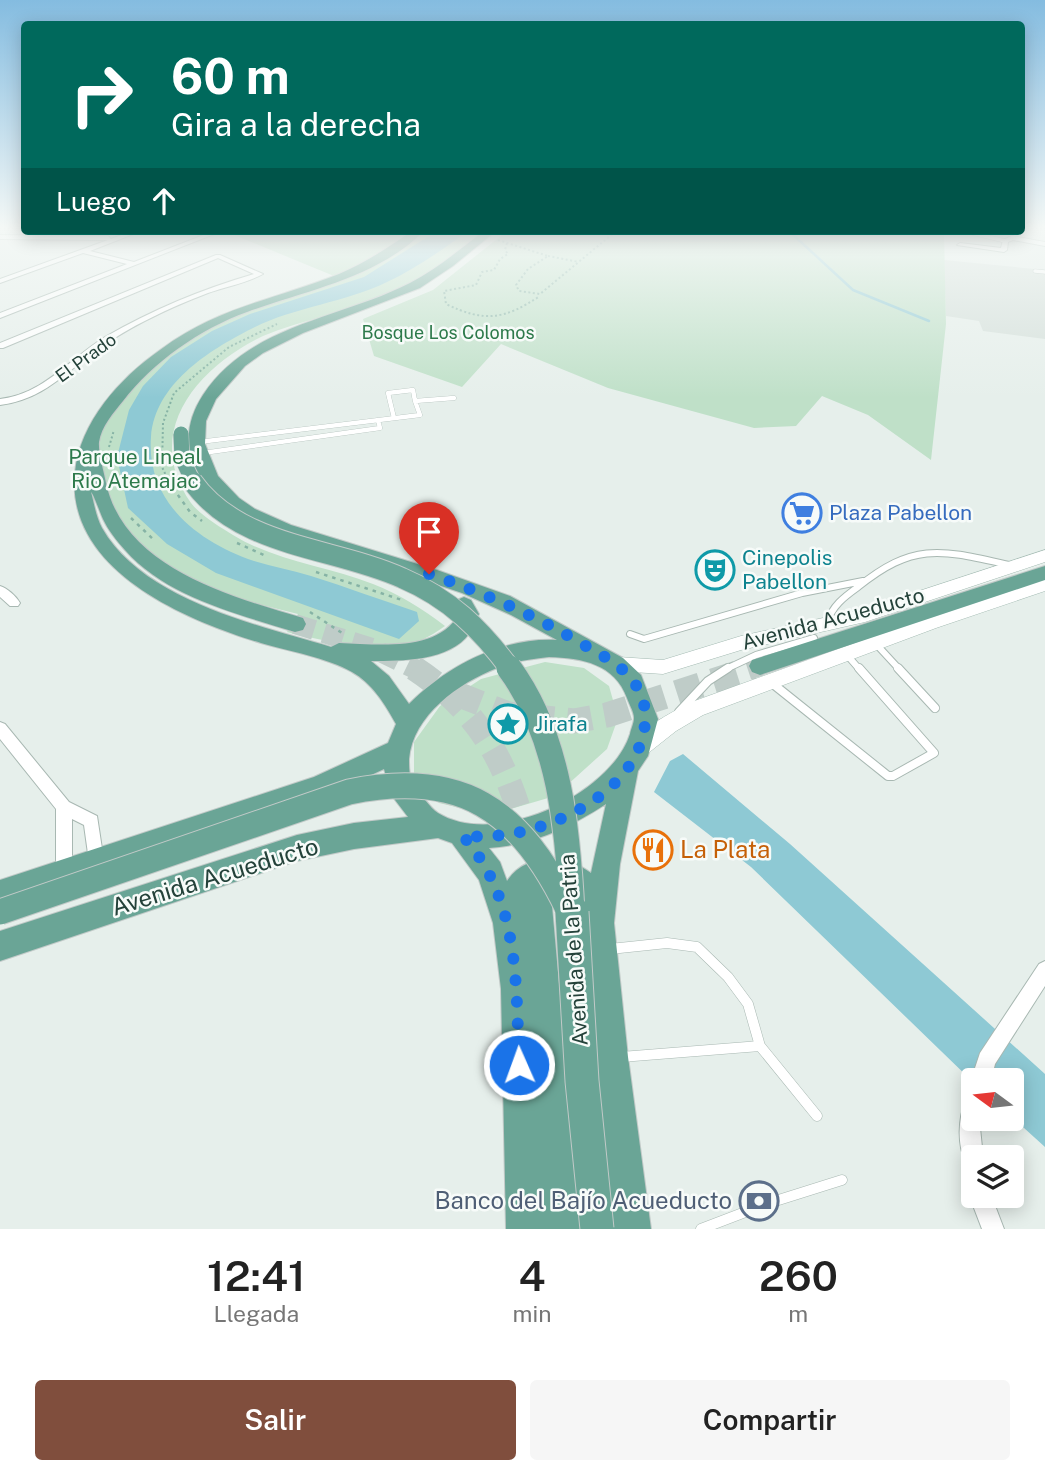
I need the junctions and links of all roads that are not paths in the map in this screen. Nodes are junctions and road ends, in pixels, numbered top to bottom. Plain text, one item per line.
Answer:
1 (84, 283) edge
2 (152, 283) edge
3 (231, 283) edge
4 (317, 283) edge
5 (418, 283) edge
6 (0, 316) edge
7 (0, 346) edge
8 (454, 398) dead end
9 (415, 401) junction
10 (0, 402) edge
11 (394, 418) junction
12 (378, 420) junction
13 (306, 428) junction
14 (92, 435) junction
15 (306, 439) junction
16 (192, 443) junction
17 (1045, 556) edge
18 (379, 560) junction
19 (1015, 566) junction
20 (863, 581) junction
21 (1044, 583) edge
22 (0, 590) edge
23 (14, 603) dead end
24 (299, 617) tunnel mouth
25 (820, 631) junction
26 (630, 635) dead end
27 (876, 644) junction
28 (323, 652) junction
29 (596, 653) junction
30 (847, 655) junction
31 (618, 664) junction
32 (764, 674) junction
33 (935, 708) dead end
34 (408, 723) junction
35 (669, 725) junction
36 (0, 728) edge
37 (396, 751) junction
38 (633, 760) junction
39 (64, 807) junction
40 (448, 831) junction
41 (96, 862) junction
42 (64, 873) junction
43 (0, 894) edge
44 (537, 895) dead end
45 (0, 912) edge
46 (508, 923) junction
47 (592, 932) junction
48 (0, 946) edge
49 (1045, 970) edge
50 (760, 1046) junction
51 (611, 1057) junction
52 (985, 1068) edge
53 (817, 1116) dead end
54 (842, 1180) dead end
55 (985, 1208) edge
56 (524, 1229) edge
57 (562, 1229) edge
58 (597, 1229) edge
59 (632, 1229) edge
60 (701, 1229) edge
61 (993, 1229) edge

1 - 6 street
2 - 7 street, El Prado
3 - 10 street, El Prado
4 - 14 main road
5 - 16 main road, Avenida de la Patria
8 - 9 lane
9 - 11 lane
9 - 11 lane
11 - 12 lane
12 - 13 lane
12 - 15 lane
13 - 15 lane
13 - 16 lane
14 - 24 main road
14 - 28 main road
15 - 16 lane
16 - 18 main road
16 - 47 main road, Avenida de la Patria, bridge
17 - 19 main road, Avenida Acueducto
18 - 28 main road
18 - 29 main road
19 - 20 lane
19 - 25 main road, Avenida Acueducto
20 - 25 lane
20 - 26 lane
21 - 27 main road, Avenida Acueducto
21 - 32 main road
22 - 23 street
25 - 31 main road, Avenida Acueducto
25 - 35 lane
27 - 30 main road, Avenida Acueducto
27 - 33 lane
28 - 34 main road
29 - 31 main road
29 - 34 main road
30 - 32 main road, Avenida Acueducto
30 - 32 lane
31 - 38 main road
32 - 35 main road, Avenida Acueducto
34 - 37 main road
35 - 38 main road, Avenida Acueducto
36 - 39 street
37 - 40 main road
37 - 41 main road
38 - 40 main road
38 - 47 main road, Avenida de la Patria
39 - 41 street
39 - 42 street
40 - 46 main road
40 - 48 main road, Avenida Acueducto
41 - 42 main road
42 - 43 main road
44 - 57 main road, Avenida de la Patria
45 - 47 main road, bridge
46 - 47 main road
46 - 56 main road
47 - 50 lane
47 - 51 main road, Avenida de la Patria
47 - 58 main road, Avenida de la Patria, bridge
49 - 52 street
50 - 51 lane
50 - 53 lane
51 - 59 main road, Avenida de la Patria
54 - 60 lane
55 - 61 street

